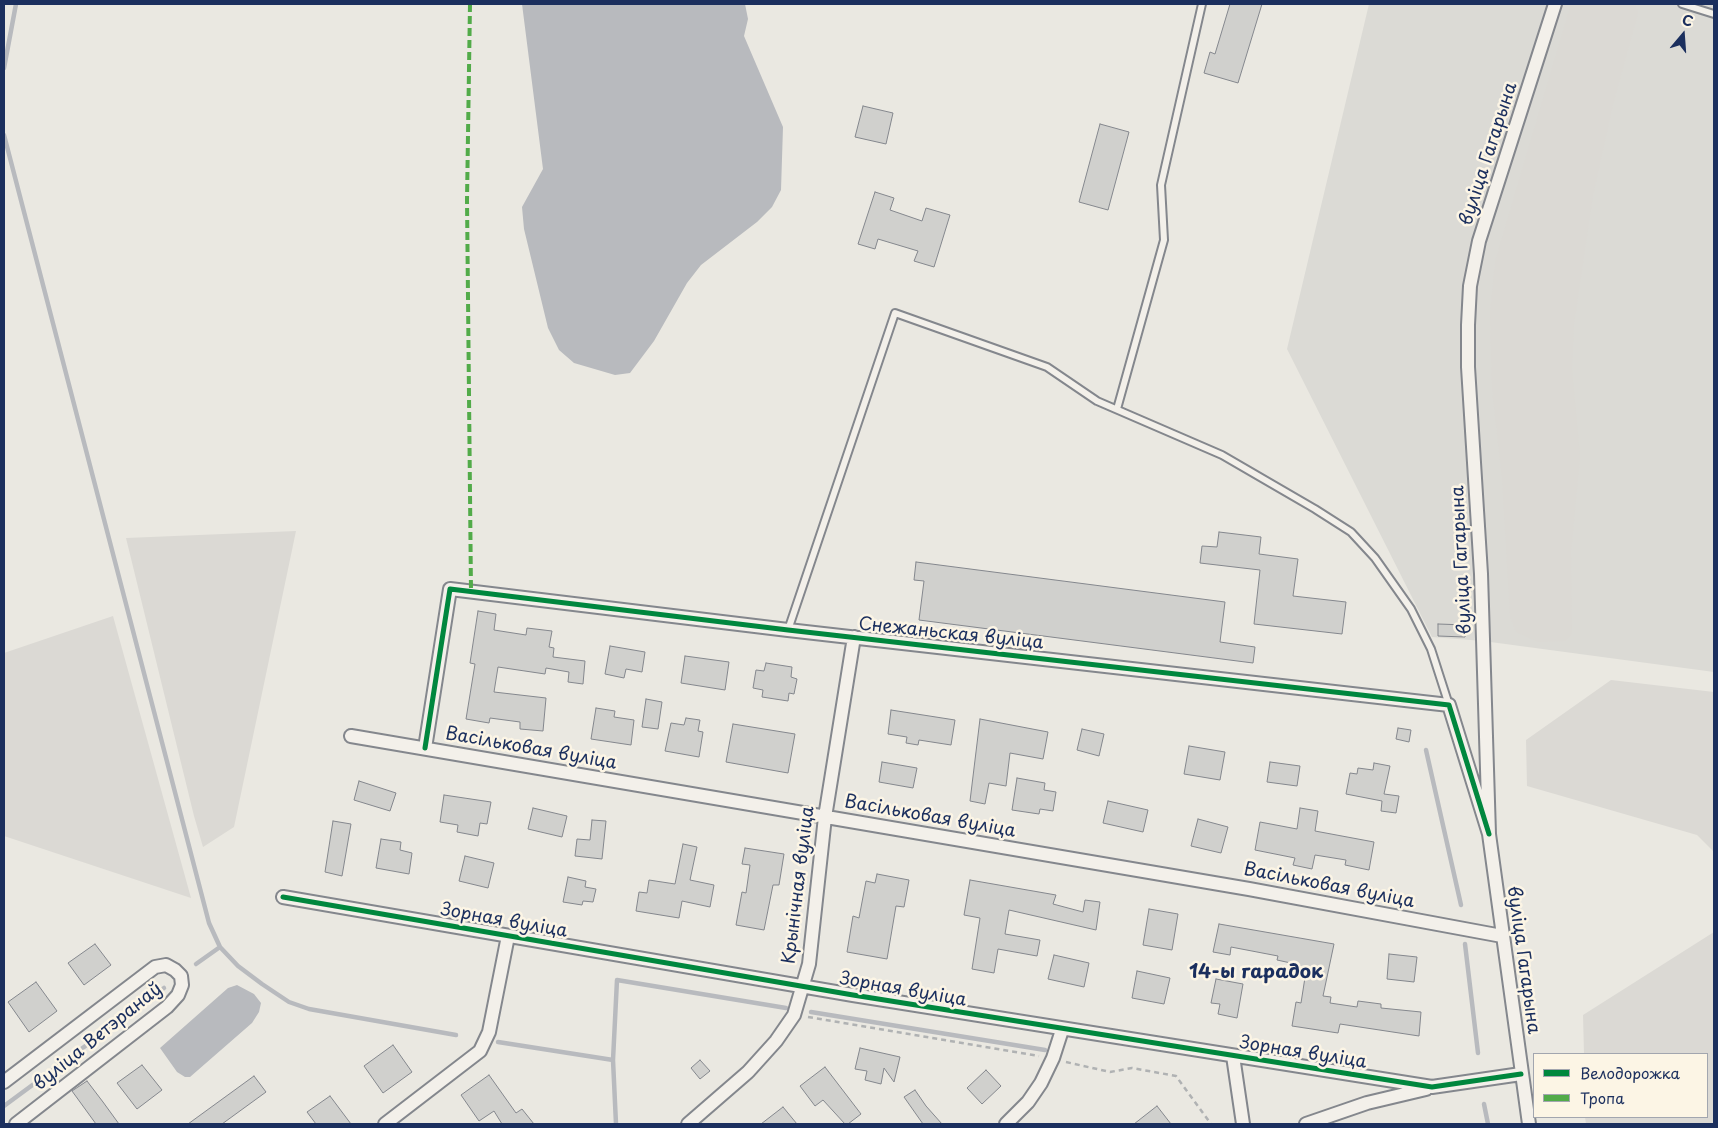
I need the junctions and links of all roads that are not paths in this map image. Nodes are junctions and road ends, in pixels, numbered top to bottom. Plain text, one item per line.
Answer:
1 (1202, 4) edge
2 (1555, 4) edge
3 (1682, 4) edge
4 (1714, 14) edge
5 (1117, 409) junction
6 (788, 630) junction
7 (854, 637) junction
8 (1449, 705) junction
9 (351, 736) dead end
10 (425, 748) junction
11 (825, 817) junction
12 (1489, 834) junction
13 (283, 897) dead end
14 (508, 936) junction
15 (1502, 936) junction
16 (801, 986) junction
17 (1062, 1030) junction
18 (1233, 1056) junction
19 (1521, 1074) junction
20 (4, 1082) edge
21 (1432, 1087) junction
22 (16, 1124) edge
23 (385, 1124) edge
24 (688, 1124) edge
25 (1006, 1124) edge
26 (1243, 1124) edge
27 (1306, 1124) edge
28 (1529, 1124) edge

1 - 5 lane
2 - 12 street, вуліца Гагарына
3 - 4 lane
5 - 6 lane
5 - 8 lane
6 - 7 street, Снежаньская вуліца
6 - 10 street, Снежаньская вуліца
7 - 8 street, Снежаньская вуліца
7 - 11 street, Крынічная вуліца
8 - 12 street
9 - 10 street, Васільковая вуліца
10 - 11 street, Васільковая вуліца
11 - 15 street, Васільковая вуліца
11 - 16 street, Крынічная вуліца
12 - 15 street, вуліца Гагарына
13 - 14 street, Зорная вуліца
14 - 16 street, Зорная вуліца
14 - 23 street
15 - 19 street, вуліца Гагарына
16 - 17 street, Зорная вуліца
16 - 24 street, Крынічная вуліца
17 - 18 street, Зорная вуліца
17 - 25 street
18 - 21 street, Зорная вуліца
18 - 26 street, Зорная вуліца
19 - 21 street, Зорная вуліца
19 - 28 street, вуліца Гагарына
20 - 22 street, вуліца Ветэранаў
21 - 27 street

